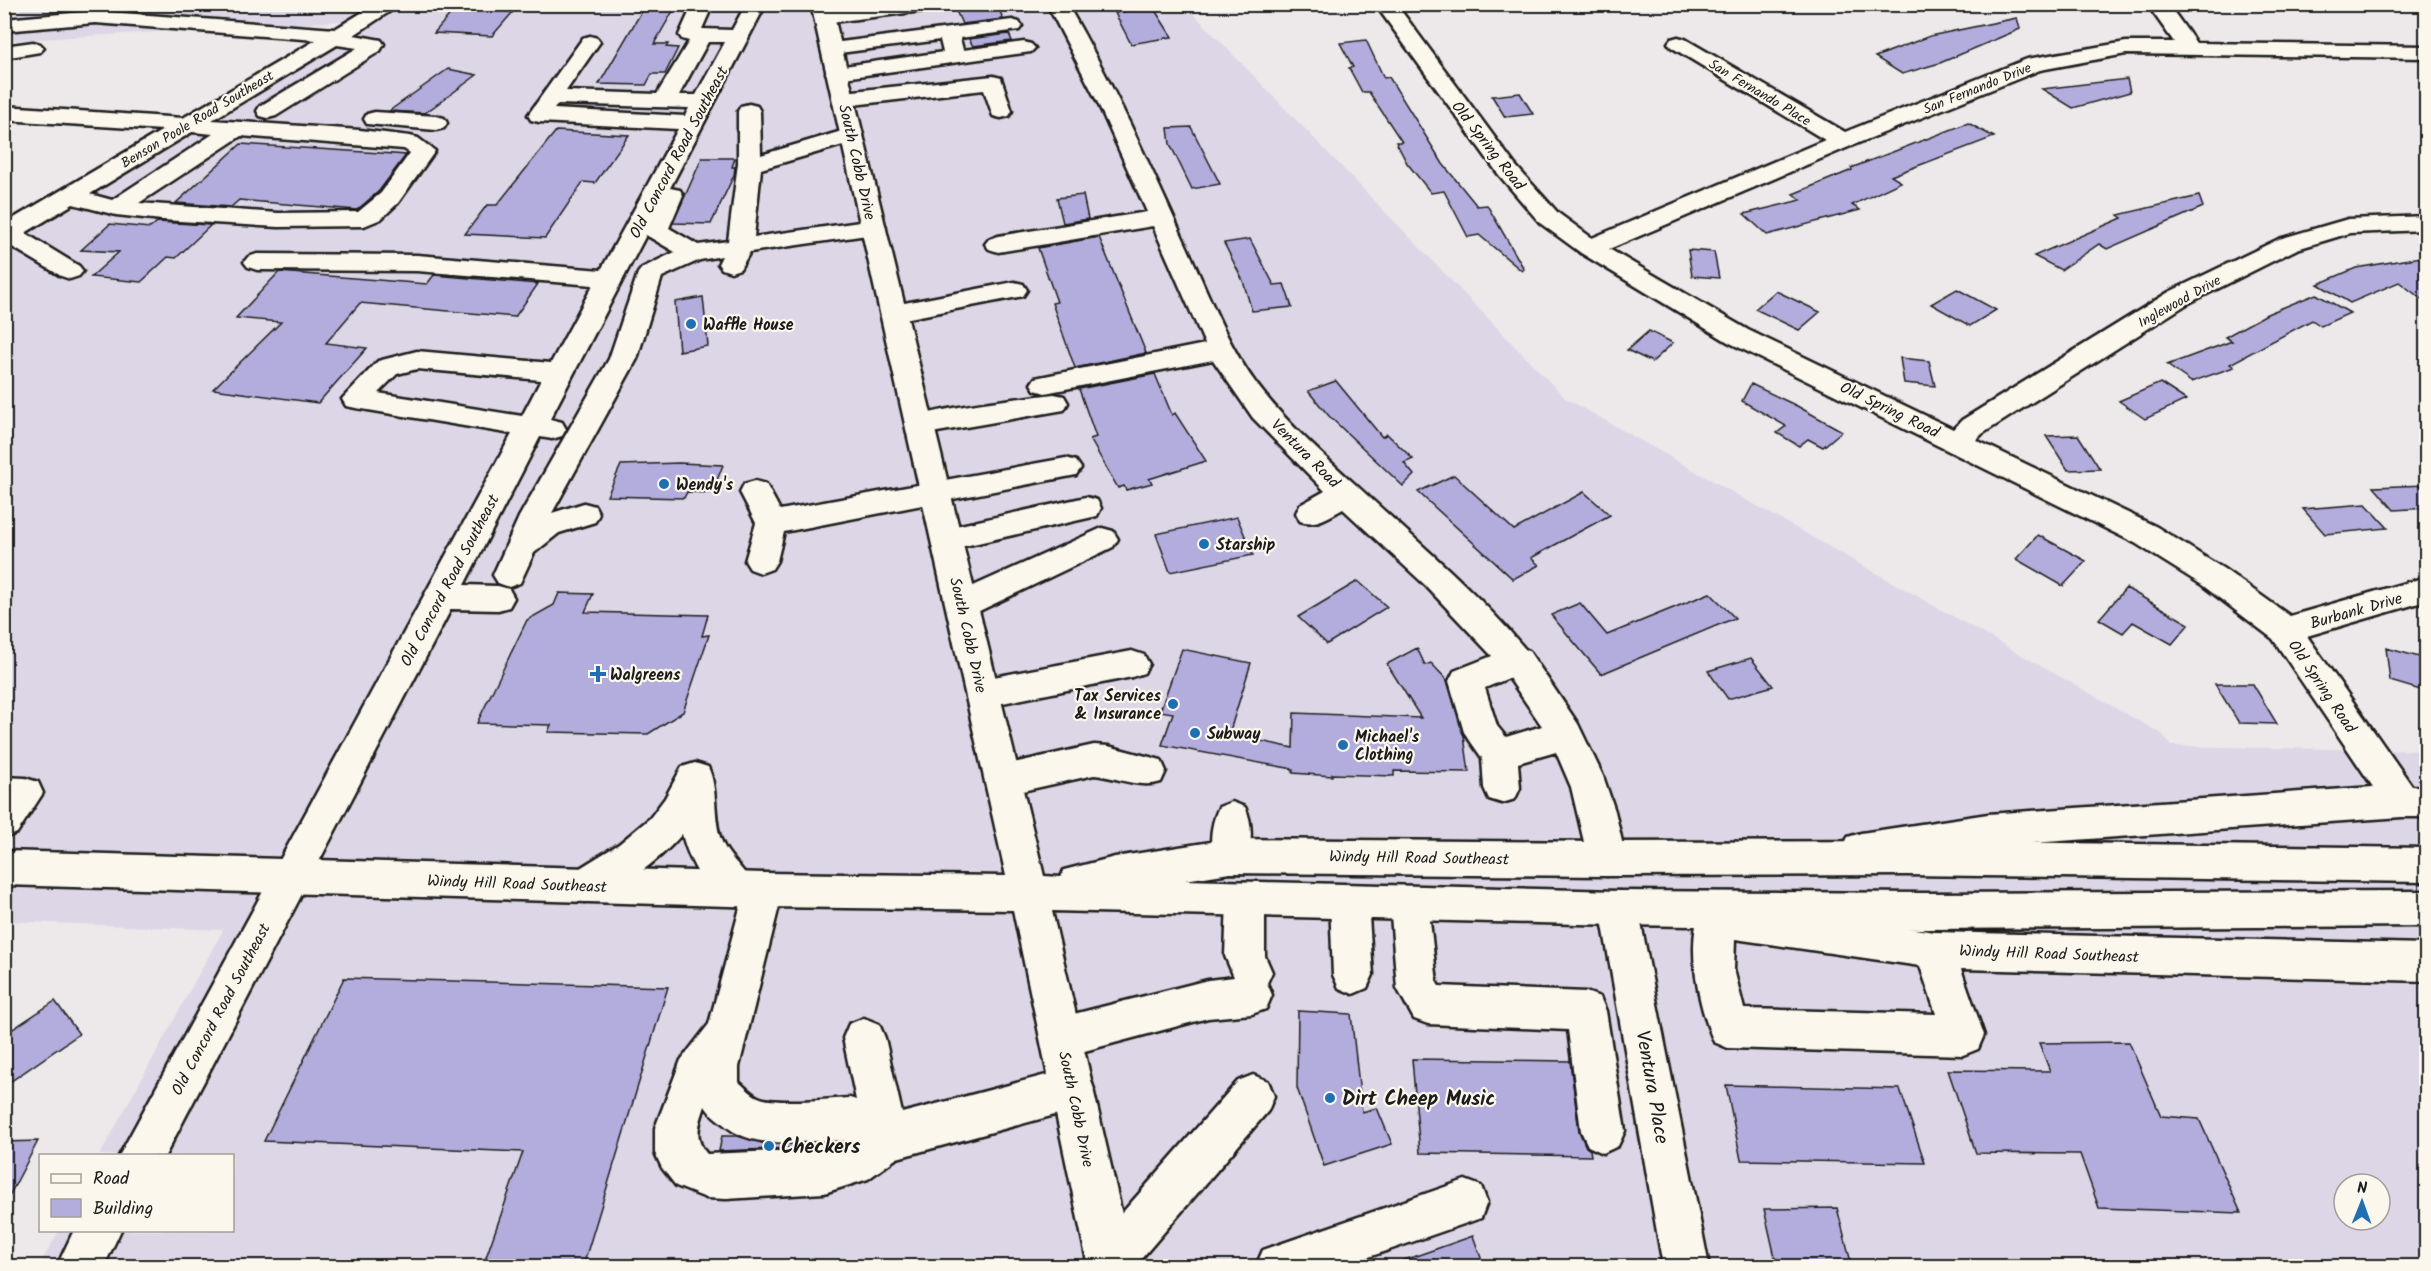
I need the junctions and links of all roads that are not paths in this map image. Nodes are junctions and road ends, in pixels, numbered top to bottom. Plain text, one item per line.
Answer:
1 (140, 4) edge
2 (390, 4) edge
3 (703, 4) edge
4 (756, 4) edge
5 (1057, 4) edge
6 (1385, 4) edge
7 (2157, 4) edge
8 (823, 11) edge
9 (939, 15) edge
10 (95, 17) junction
11 (4, 25) edge
12 (1012, 26) dead end
13 (739, 36) junction
14 (335, 37) junction
15 (590, 42) dead end
16 (698, 43) dead end
17 (1678, 43) dead end
18 (33, 48) dead end
19 (1024, 48) dead end
20 (2189, 48) junction
21 (4, 52) edge
22 (2427, 52) edge
23 (955, 57) junction
24 (834, 60) junction
25 (551, 97) junction
26 (844, 99) junction
27 (664, 101) junction
28 (4, 103) edge
29 (215, 109) junction
30 (268, 111) junction
31 (749, 111) dead end
32 (1001, 111) dead end
33 (699, 112) junction
34 (4, 113) edge
35 (436, 123) dead end
36 (187, 126) junction
37 (234, 130) junction
38 (852, 135) junction
39 (1842, 141) junction
40 (750, 163) junction
41 (656, 194) junction
42 (71, 195) junction
43 (116, 208) junction
44 (1161, 218) junction
45 (2427, 223) edge
46 (874, 227) junction
47 (6, 234) edge
48 (998, 244) dead end
49 (1590, 248) junction
50 (694, 253) junction
51 (735, 256) junction
52 (257, 262) dead end
53 (70, 271) dead end
54 (611, 279) junction
55 (1014, 290) dead end
56 (894, 313) junction
57 (1222, 349) junction
58 (560, 373) junction
59 (920, 425) junction
60 (531, 428) junction
61 (583, 431) junction
62 (1957, 442) junction
63 (1066, 468) dead end
64 (755, 492) dead end
65 (936, 494) junction
66 (1346, 494) junction
67 (1086, 508) dead end
68 (1311, 513) dead end
69 (584, 514) dead end
70 (771, 523) junction
71 (947, 539) junction
72 (1102, 539) dead end
73 (523, 545) junction
74 (761, 561) dead end
75 (2427, 589) edge
76 (440, 596) junction
77 (962, 605) junction
78 (2285, 630) junction
79 (1517, 660) junction
80 (1132, 664) dead end
81 (983, 693) junction
82 (1566, 734) junction
83 (1499, 754) junction
84 (1148, 771) dead end
85 (1004, 780) junction
86 (1502, 788) dead end
87 (4, 792) edge
88 (2414, 801) edge
89 (1232, 818) dead end
90 (4, 822) edge
91 (1230, 856) junction
92 (1813, 858) junction
93 (1607, 859) junction
94 (2427, 865) edge
95 (4, 868) edge
96 (291, 875) junction
97 (585, 885) junction
98 (749, 890) junction
99 (1029, 893) junction
100 (1246, 899) junction
101 (1349, 902) junction
102 (1409, 903) junction
103 (1619, 908) junction
104 (1674, 909) junction
105 (2427, 909) edge
106 (1716, 918) junction
107 (1935, 950) junction
108 (2427, 963) edge
109 (1353, 975) dead end
110 (724, 1037) junction
111 (1062, 1037) junction
112 (864, 1038) dead end
113 (1073, 1089) junction
114 (1253, 1096) dead end
115 (1603, 1131) dead end
116 (886, 1139) junction
117 (142, 1154) edge
118 (1465, 1202) dead end
119 (98, 1232) edge
120 (1111, 1264) edge
121 (80, 1266) edge
122 (1279, 1266) edge
123 (1686, 1266) edge

1 - 10 street
2 - 14 street, Benson Poole Road Southeast
3 - 13 street
4 - 13 street, Old Concord Road Southeast
5 - 44 street, Ventura Road
6 - 49 street, Old Spring Road
7 - 20 street
8 - 9 street
8 - 24 street, South Cobb Drive
9 - 12 street
9 - 23 street
9 - 24 street
10 - 11 street
10 - 14 street
13 - 33 street, Old Concord Road Southeast
14 - 29 street, Benson Poole Road Southeast
14 - 30 street
15 - 25 street
16 - 27 street
17 - 39 street, San Fernando Place
18 - 21 street
19 - 23 street
20 - 22 street, San Fernando Drive
20 - 39 street, San Fernando Drive
23 - 24 street
24 - 26 street, South Cobb Drive
25 - 27 street
25 - 33 street
26 - 32 street
26 - 38 street, South Cobb Drive
27 - 33 street
28 - 29 street
29 - 30 street
29 - 36 street, Benson Poole Road Southeast
30 - 35 street
31 - 40 street
33 - 41 street, Old Concord Road Southeast
34 - 36 street
36 - 37 street
36 - 42 street, Benson Poole Road Southeast
37 - 43 street
37 - 43 street
38 - 40 street
38 - 46 street, South Cobb Drive
39 - 49 street, San Fernando Drive
40 - 51 street
41 - 50 street
41 - 54 street, Old Concord Road Southeast
42 - 43 street
42 - 47 street, Benson Poole Road Southeast
44 - 48 street
44 - 57 street, Ventura Road
45 - 62 street, Inglewood Drive
46 - 51 street
46 - 56 street, South Cobb Drive
47 - 53 street
49 - 62 street, Old Spring Road
50 - 51 street
50 - 61 street
52 - 54 street
54 - 58 street, Old Concord Road Southeast
55 - 56 street
56 - 59 street, South Cobb Drive
57 - 59 street
57 - 66 street, Ventura Road
58 - 60 street, Old Concord Road Southeast
58 - 60 street
59 - 65 street, South Cobb Drive
60 - 61 street
60 - 76 street, Old Concord Road Southeast
61 - 73 street
62 - 78 street, Old Spring Road
63 - 65 street
64 - 70 street
65 - 70 street
65 - 71 street, South Cobb Drive
66 - 68 street
66 - 79 street, Ventura Road
67 - 71 street
69 - 73 street
70 - 74 street
71 - 77 street, South Cobb Drive
72 - 77 street
73 - 76 street
75 - 78 street, Burbank Drive
76 - 96 street, Old Concord Road Southeast
77 - 81 street, South Cobb Drive
78 - 88 street, Old Spring Road
79 - 82 street, Ventura Road
79 - 83 street
80 - 81 street
81 - 85 street, South Cobb Drive
82 - 83 street
82 - 93 street, Ventura Road
83 - 86 street
84 - 85 street
85 - 99 street, South Cobb Drive
87 - 90 street
88 - 92 street, Windy Hill Road Southeast
89 - 91 street
91 - 93 street, Windy Hill Road Southeast
91 - 99 street, Windy Hill Road Southeast
92 - 93 street, Windy Hill Road Southeast
92 - 94 street, Windy Hill Road Southeast
95 - 96 street, Windy Hill Road Southeast
96 - 97 street, Windy Hill Road Southeast
96 - 117 street, Old Concord Road Southeast
97 - 98 street, Windy Hill Road Southeast
97 - 98 street
98 - 99 street, Windy Hill Road Southeast
98 - 110 street
99 - 100 street, Windy Hill Road Southeast
99 - 111 street, South Cobb Drive
100 - 101 street, Windy Hill Road Southeast
100 - 111 street
101 - 102 street, Windy Hill Road Southeast
101 - 109 street
102 - 103 street, Windy Hill Road Southeast
102 - 115 street
103 - 104 street, Windy Hill Road Southeast
103 - 123 street, Ventura Place
104 - 105 street, Windy Hill Road Southeast
104 - 106 street, Windy Hill Road Southeast
106 - 107 street, Windy Hill Road Southeast
106 - 107 street
107 - 108 street, Windy Hill Road Southeast
110 - 116 street
110 - 116 street
111 - 113 street, South Cobb Drive
112 - 116 street
113 - 116 street
113 - 120 street, South Cobb Drive
114 - 120 street
118 - 122 street
119 - 121 street

